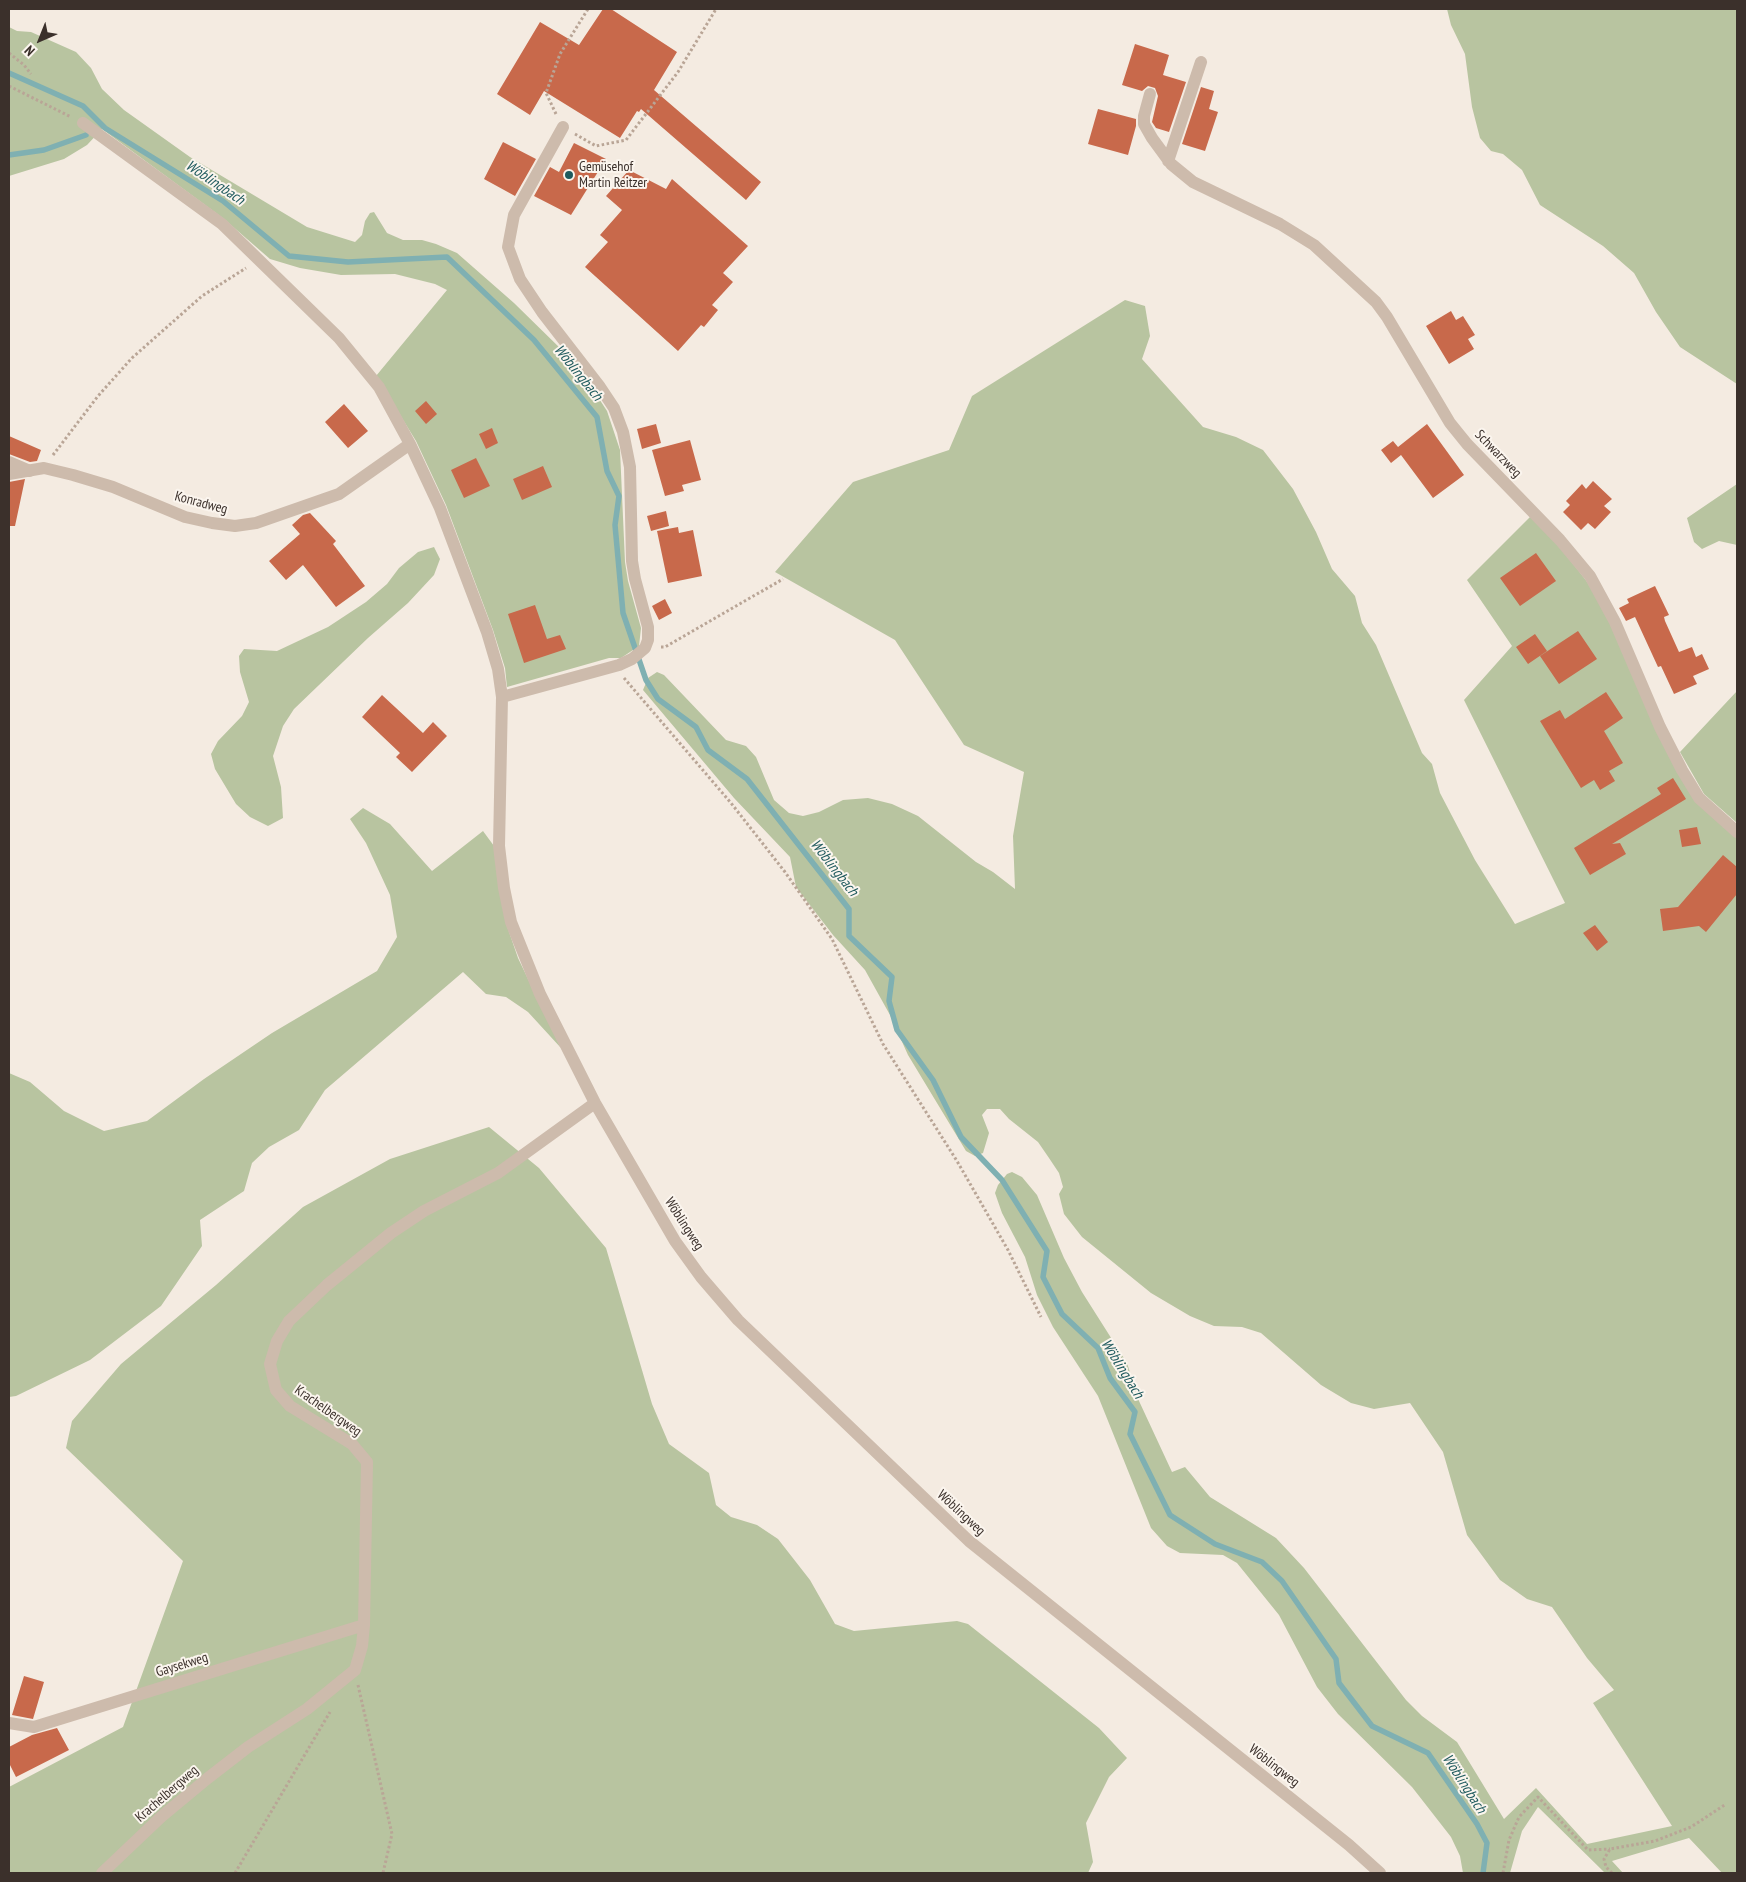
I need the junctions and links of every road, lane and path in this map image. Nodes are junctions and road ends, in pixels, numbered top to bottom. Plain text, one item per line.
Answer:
1 (588, 9) edge
2 (716, 9) edge
3 (9, 53) edge
4 (1201, 62) dead end
5 (30, 74) dead end
6 (9, 86) edge
7 (1150, 94) dead end
8 (83, 123) joint
9 (563, 127) junction
10 (1168, 161) junction
11 (259, 260) junction
12 (410, 444) junction
13 (9, 462) edge
14 (44, 468) junction
15 (30, 472) junction
16 (9, 474) edge
17 (783, 578) dead end
18 (645, 648) junction
19 (619, 665) junction
20 (502, 697) junction
21 (1737, 832) edge
22 (595, 1103) junction
23 (1041, 1317) dead end
24 (364, 1625) junction
25 (355, 1670) junction
26 (330, 1711) dead end
27 (9, 1723) edge
28 (1726, 1804) dead end
29 (1610, 1849) junction
30 (102, 1873) edge
31 (235, 1873) edge
32 (383, 1873) edge
33 (1380, 1873) edge
34 (1503, 1873) edge
35 (1612, 1873) edge

1 - 9 path
2 - 9 path
3 - 5 path
4 - 10 street
6 - 8 path
7 - 10 street, Schwarzweg
8 - 11 street, Wöblingweg
9 - 18 street
10 - 21 street, Schwarzweg
11 - 12 street, Wöblingweg
11 - 14 path
12 - 14 street, Konradweg
12 - 20 street, Wöblingweg
13 - 15 street
14 - 15 street
15 - 16 street
17 - 18 path
18 - 19 street
19 - 20 street
19 - 23 path
20 - 22 street, Wöblingweg
22 - 24 street, Krachelbergweg
22 - 33 street, Wöblingweg
24 - 25 street, Krachelbergweg
24 - 27 street, Gaysekweg
25 - 30 street, Krachelbergweg
25 - 32 path
26 - 31 path
28 - 29 path
29 - 34 path
29 - 35 path

